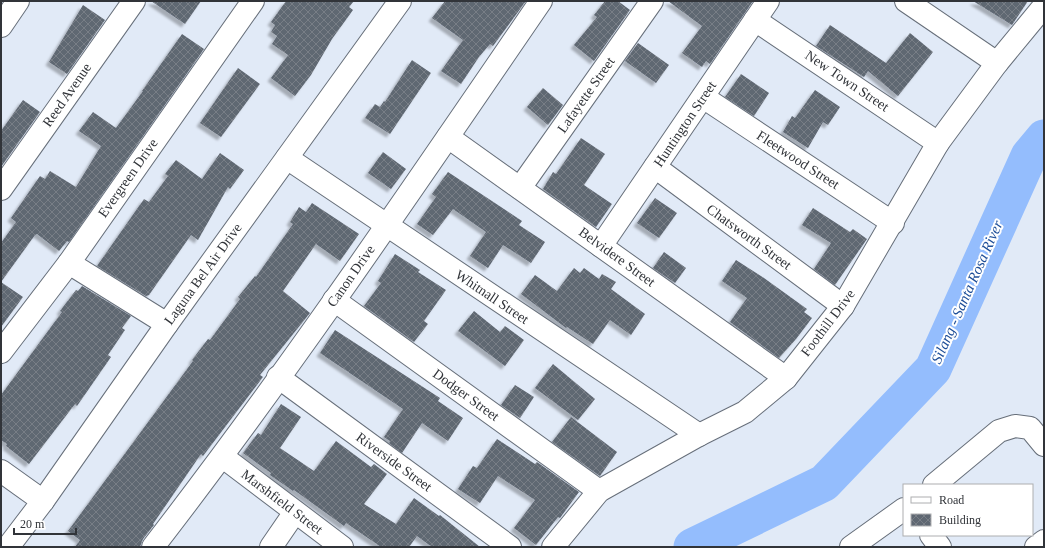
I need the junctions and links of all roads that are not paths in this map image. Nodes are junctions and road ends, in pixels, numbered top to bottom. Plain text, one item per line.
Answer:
1 (18, 1) edge
2 (134, 1) edge
3 (253, 1) edge
4 (400, 1) edge
5 (541, 1) edge
6 (652, 1) edge
7 (768, 1) edge
8 (906, 1) edge
9 (1044, 6) edge
10 (755, 20) junction
11 (1, 26) edge
12 (997, 62) junction
13 (703, 97) junction
14 (448, 137) junction
15 (938, 143) junction
16 (286, 158) junction
17 (655, 167) junction
18 (520, 188) junction
19 (1, 189) edge
20 (893, 223) junction
21 (386, 226) junction
22 (601, 246) junction
23 (69, 262) junction
24 (334, 300) junction
25 (843, 306) junction
26 (167, 324) junction
27 (7, 330) edge
28 (1, 352) edge
29 (278, 377) junction
30 (786, 378) junction
31 (700, 435) junction
32 (1044, 445) edge
33 (223, 457) junction
34 (1, 471) edge
35 (935, 484) edge
36 (599, 491) junction
37 (43, 501) junction
38 (903, 511) edge
39 (295, 512) junction
40 (932, 536) edge
41 (1044, 541) edge
42 (8, 547) edge
43 (153, 547) edge
44 (271, 547) edge
45 (342, 547) edge
46 (510, 547) edge
47 (553, 547) edge
48 (851, 547) edge
49 (940, 547) edge
50 (1036, 547) edge

1 - 11 street
2 - 19 street, Reed Avenue
3 - 23 street, Evergreen Drive
4 - 16 street, Laguna Bel Air Drive
5 - 14 street, Canon Drive
6 - 18 street, Lafayette Street
7 - 10 street, Huntington Street
8 - 12 street
9 - 12 street, Foothill Drive
10 - 13 street, Huntington Street
10 - 15 street, New Town Street
12 - 15 street, Foothill Drive
13 - 17 street, Huntington Street
13 - 20 street, Fleetwood Street
14 - 18 street, Belvidere Street
14 - 21 street, Canon Drive
15 - 20 street, Foothill Drive
16 - 21 street, Whitnall Street
16 - 26 street, Laguna Bel Air Drive
17 - 22 street, Huntington Street
17 - 25 street, Chatsworth Street
18 - 22 street, Belvidere Street
20 - 25 street, Foothill Drive
21 - 24 street, Canon Drive
21 - 31 street, Whitnall Street
22 - 30 street, Belvidere Street
23 - 26 street
23 - 27 street, Evergreen Drive
24 - 29 street, Canon Drive
24 - 36 street, Dodger Street
25 - 30 street, Foothill Drive
26 - 37 street, Laguna Bel Air Drive
27 - 28 street, Evergreen Drive
29 - 33 street, Canon Drive
29 - 46 street, Riverside Street
30 - 31 street, Foothill Drive
31 - 36 street, Foothill Drive
32 - 35 street
33 - 39 street, Marshfield Street
33 - 43 street, Canon Drive
34 - 37 street
36 - 47 street, Foothill Drive
37 - 42 street, Laguna Bel Air Drive
38 - 48 street
39 - 44 street
39 - 45 street, Marshfield Street
40 - 49 street
41 - 50 street

